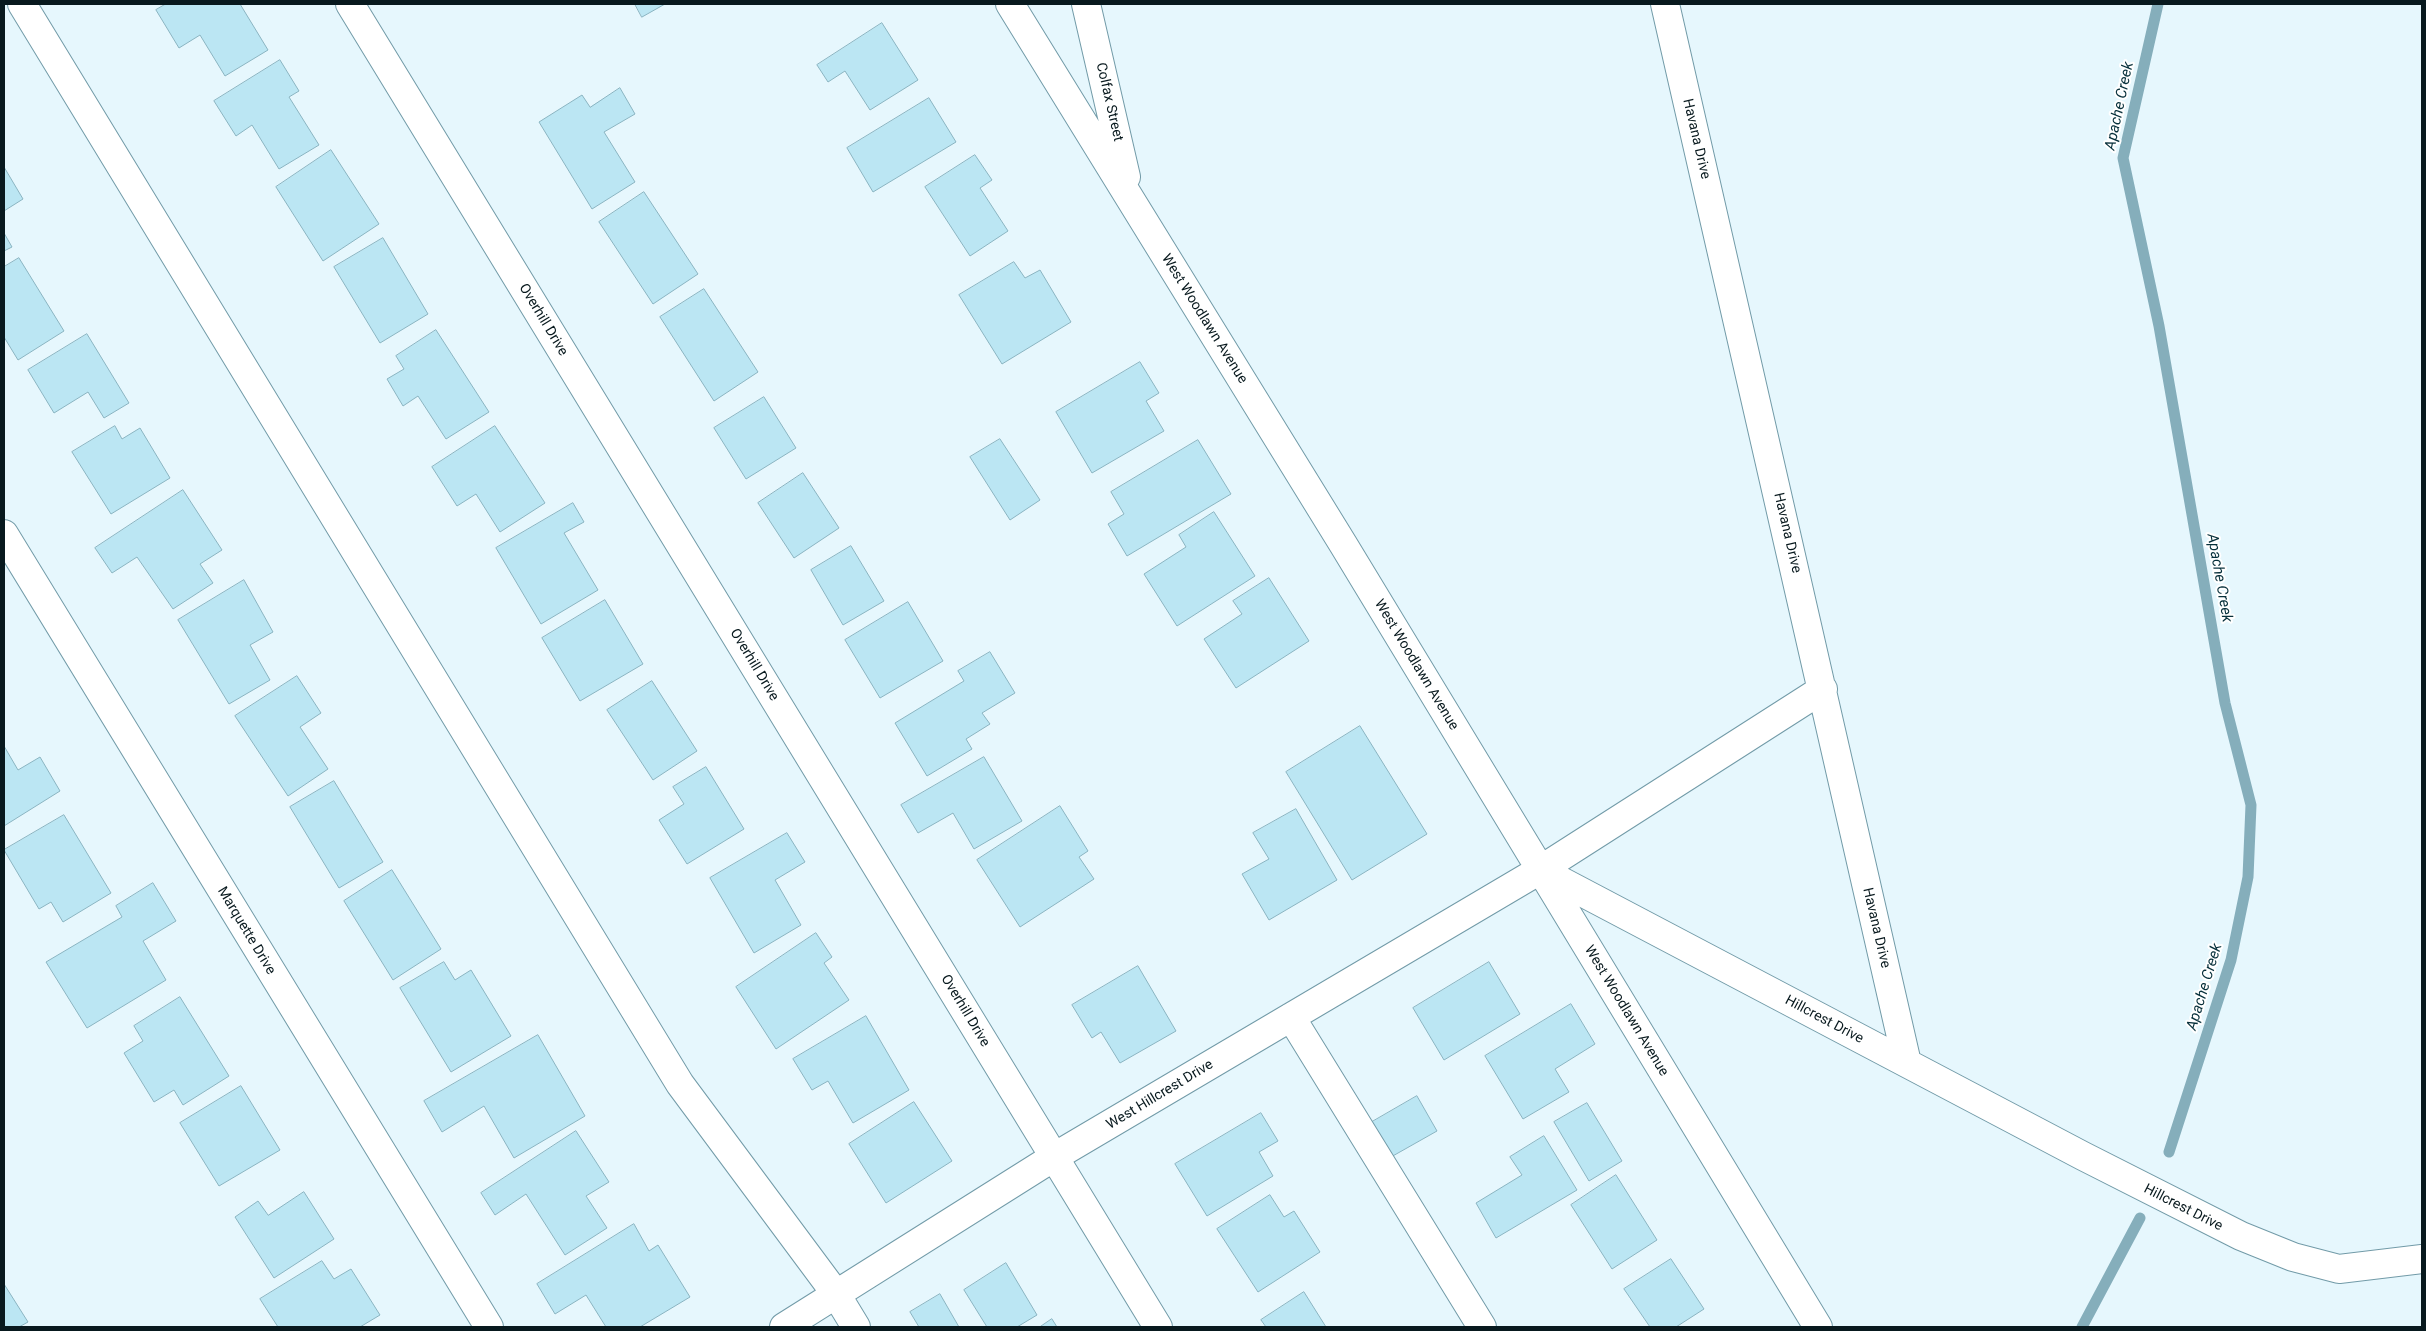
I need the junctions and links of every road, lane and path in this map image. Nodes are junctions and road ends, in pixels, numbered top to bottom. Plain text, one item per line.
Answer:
1 (22, 4) edge
2 (350, 4) edge
3 (1010, 4) edge
4 (1086, 4) edge
5 (1665, 4) edge
6 (1131, 201) junction
7 (4, 534) edge
8 (1823, 689) junction
9 (1540, 870) junction
10 (1291, 1017) junction
11 (1906, 1063) junction
12 (1054, 1157) junction
13 (2422, 1259) edge
14 (836, 1294) junction
15 (489, 1327) edge
16 (784, 1327) edge
17 (856, 1327) edge
18 (1158, 1327) edge
19 (1482, 1327) edge
20 (1818, 1327) edge

1 - 14 street
2 - 12 street, Overhill Drive
3 - 6 street, West Woodlawn Avenue
4 - 6 street, Colfax Street
5 - 8 street, Havana Drive
6 - 9 street, West Woodlawn Avenue
7 - 15 street, Marquette Drive
8 - 9 street
8 - 11 street, Havana Drive
9 - 10 street, West Hillcrest Drive
9 - 11 street, Hillcrest Drive
9 - 20 street, West Woodlawn Avenue
10 - 12 street, West Hillcrest Drive
10 - 19 street
11 - 13 street, Hillcrest Drive
12 - 14 street, West Hillcrest Drive
12 - 18 street, Overhill Drive
14 - 16 street, West Hillcrest Drive
14 - 17 street

